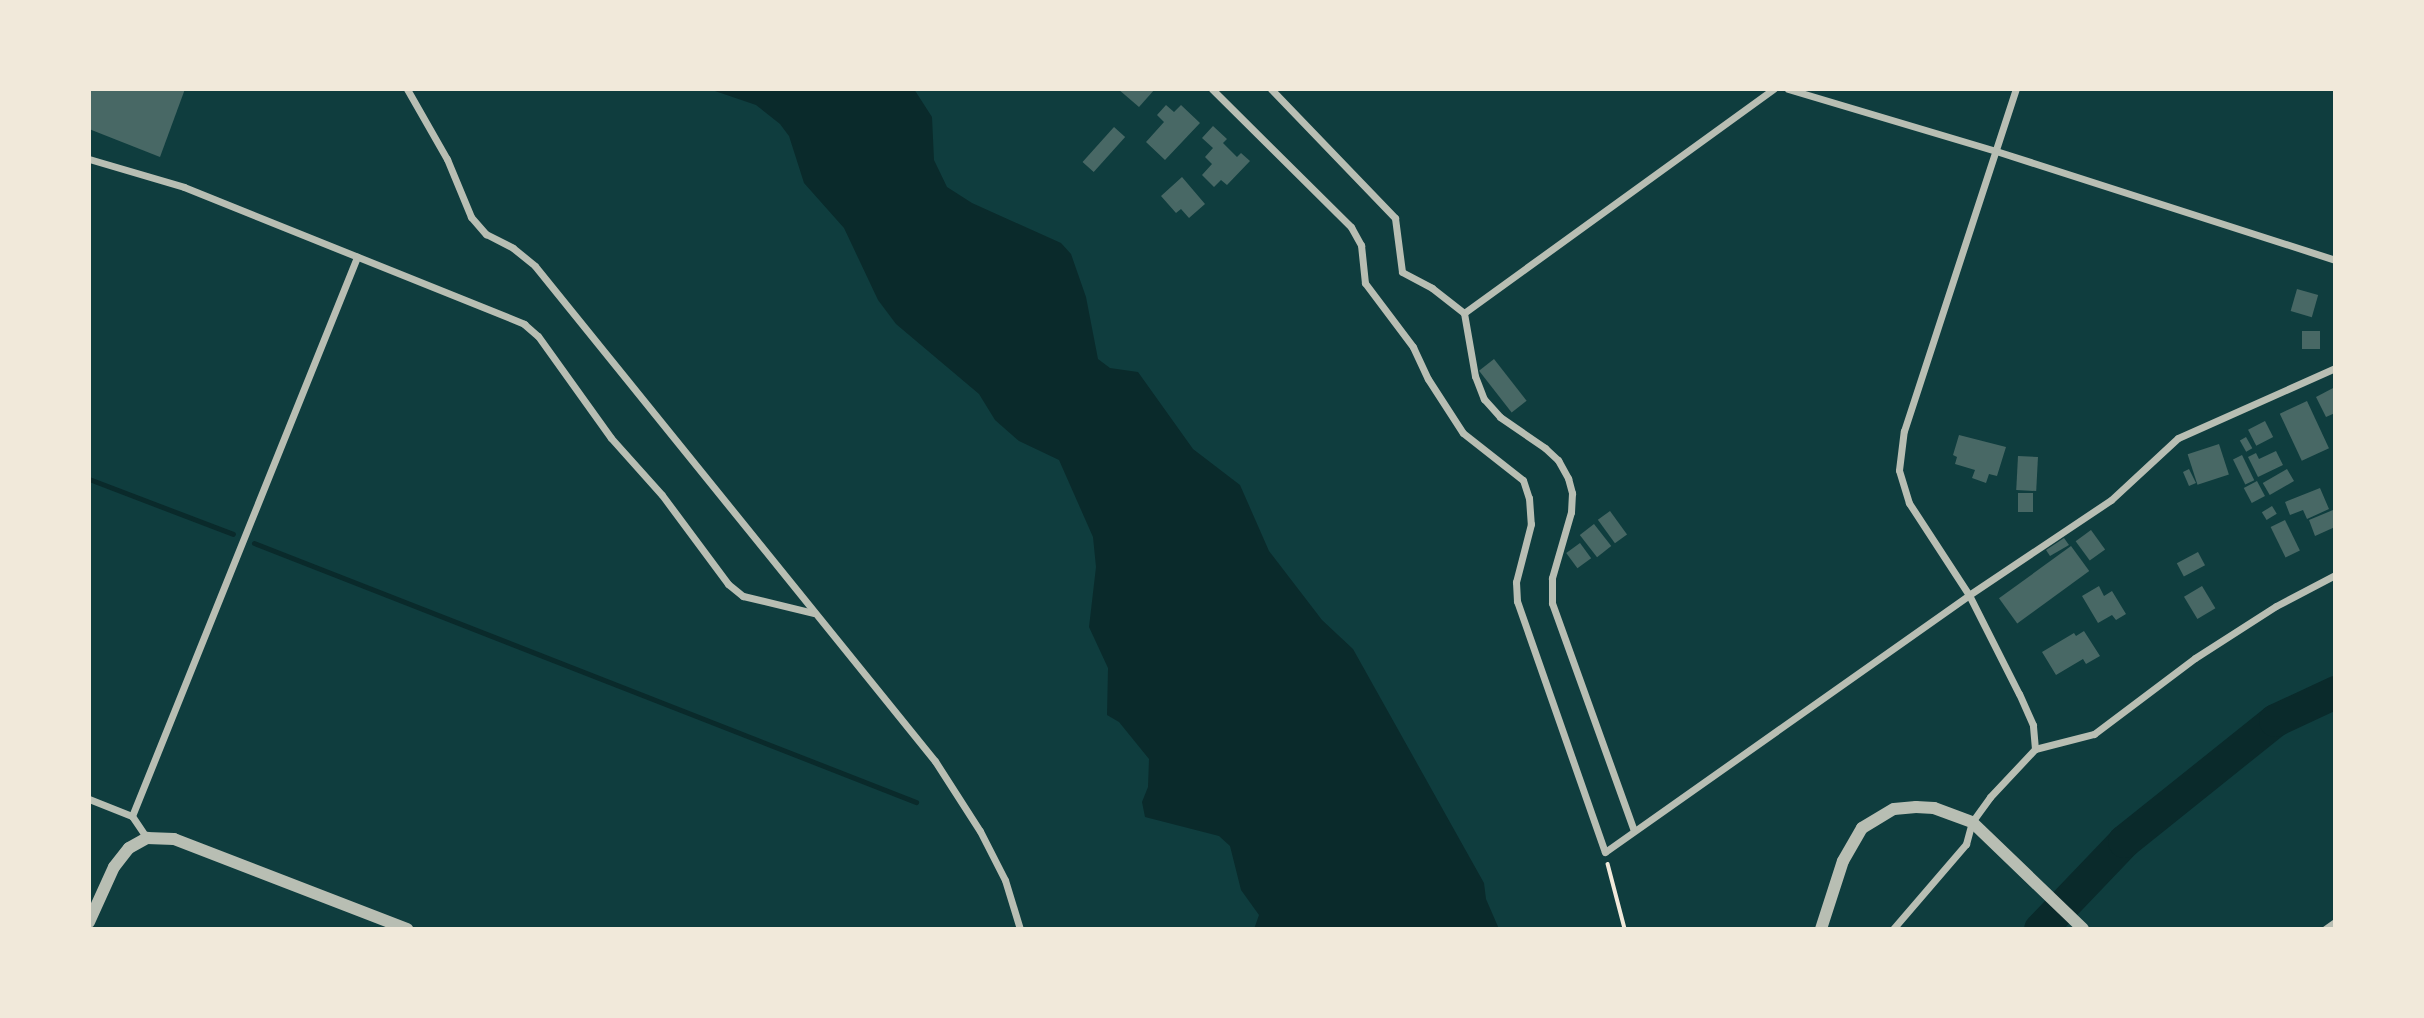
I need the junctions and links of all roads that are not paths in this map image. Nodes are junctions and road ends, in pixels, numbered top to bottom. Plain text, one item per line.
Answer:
1 (407, 89) edge
2 (1212, 89) edge
3 (1271, 89) edge
4 (1774, 89) edge
5 (1788, 89) edge
6 (2016, 89) edge
7 (1996, 151) junction
8 (89, 159) edge
9 (357, 257) junction
10 (2335, 260) edge
11 (1464, 313) junction
12 (2335, 368) edge
13 (2335, 575) edge
14 (1969, 596) junction
15 (815, 614) junction
16 (2035, 749) junction
17 (89, 799) edge
18 (132, 816) junction
19 (1972, 822) junction
20 (1634, 831) junction
21 (146, 838) junction
22 (89, 922) edge
23 (2335, 922) edge
24 (407, 929) edge
25 (1020, 929) edge
26 (1821, 929) edge
27 (1893, 929) edge
28 (2083, 929) edge
29 (2325, 929) edge

1 - 15 street
2 - 20 street
3 - 11 street
4 - 11 street
5 - 7 street
6 - 7 street
7 - 10 street
7 - 14 street
8 - 9 street
9 - 15 street
9 - 18 street
11 - 20 street
12 - 14 street
13 - 16 street
14 - 16 street
14 - 20 street
15 - 25 street
16 - 19 street
17 - 18 street
18 - 21 street
19 - 26 street
19 - 27 street
19 - 28 street
21 - 22 street
21 - 24 street
23 - 29 street

